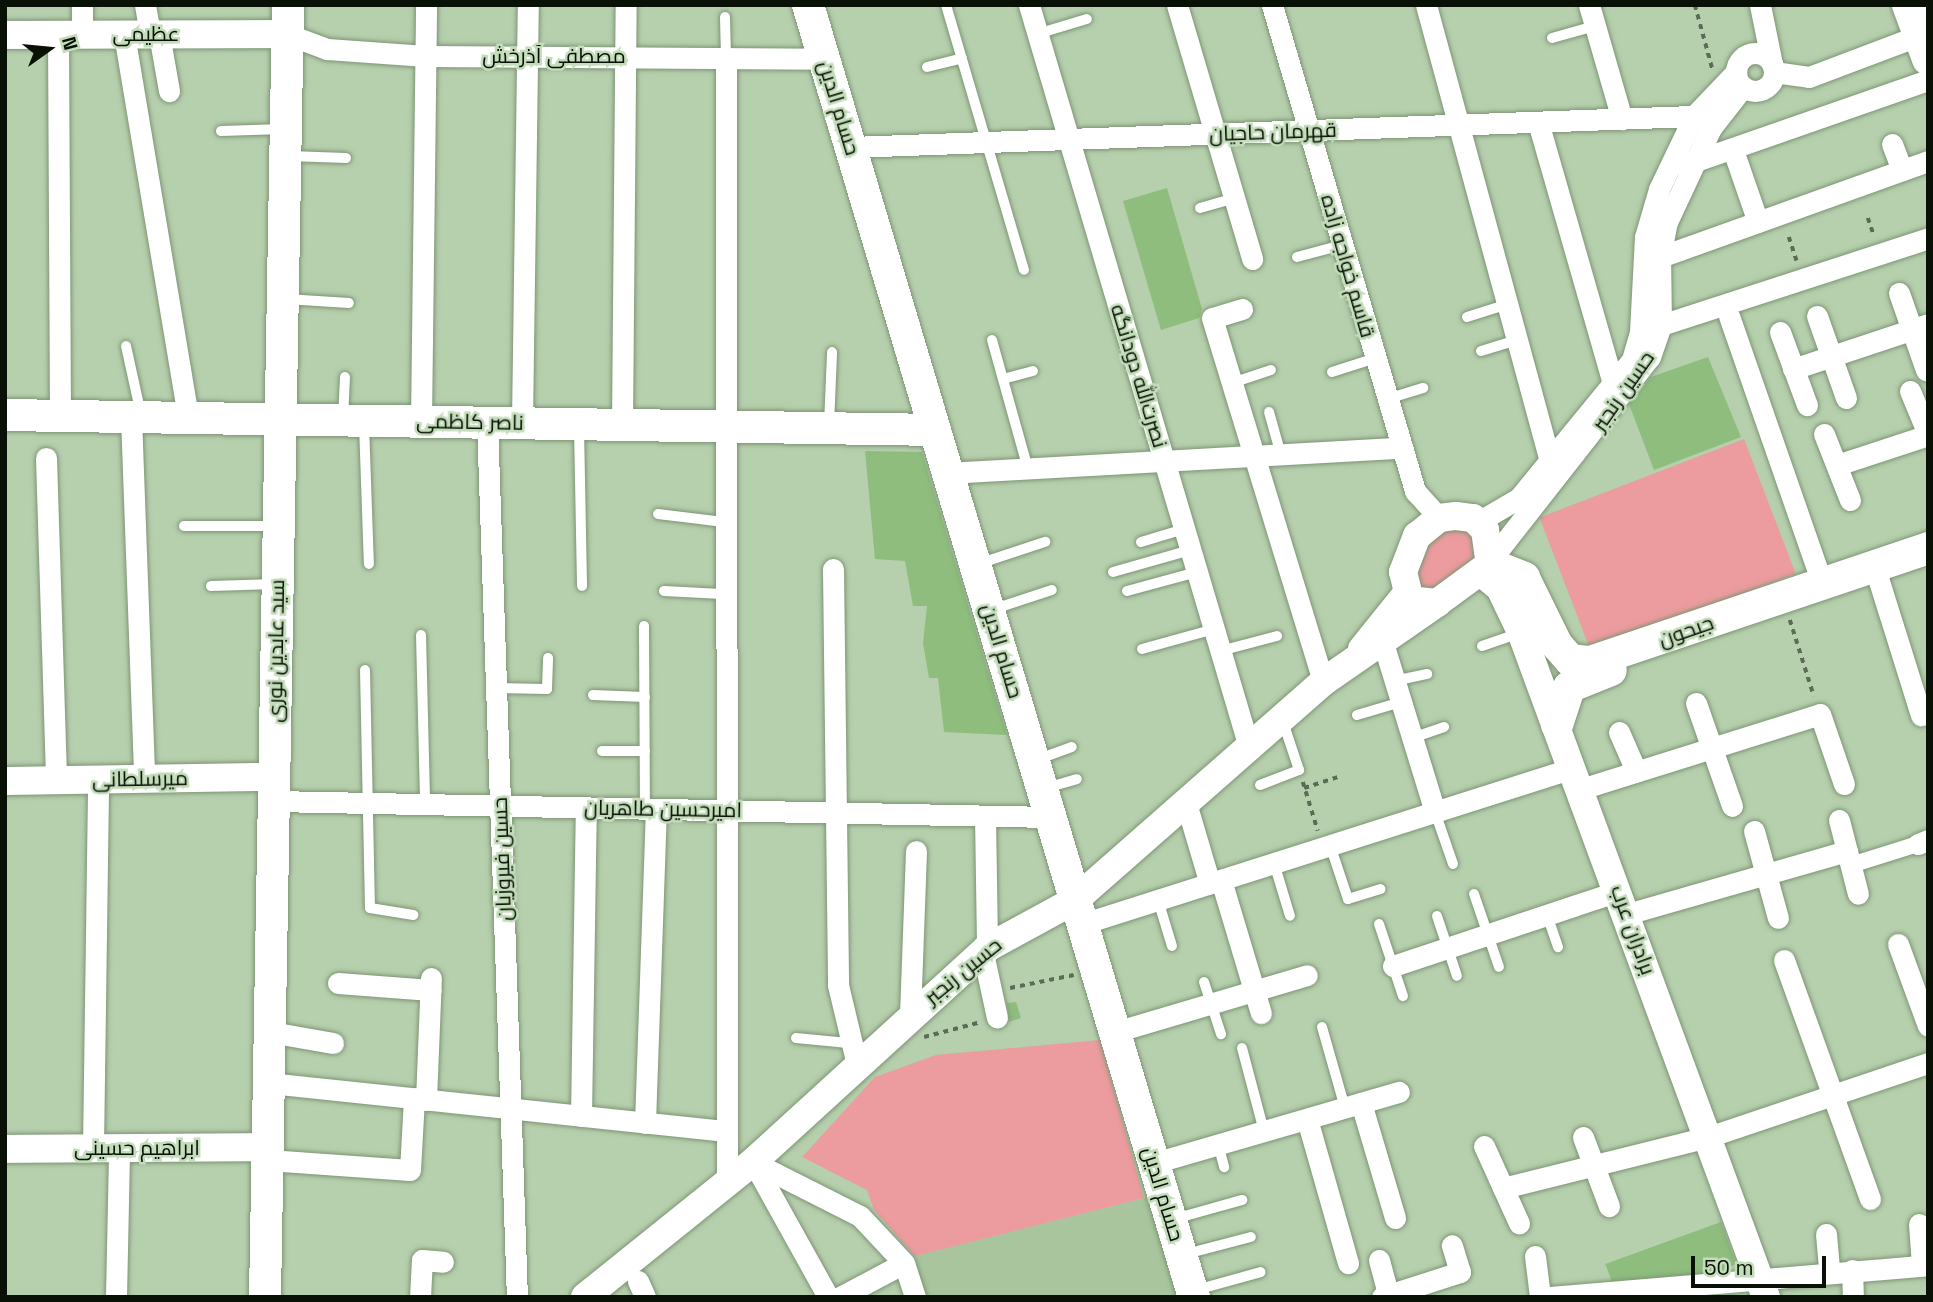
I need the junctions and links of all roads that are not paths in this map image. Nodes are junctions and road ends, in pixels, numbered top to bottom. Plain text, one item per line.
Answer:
1 (82, 5) edge
2 (145, 5) edge
3 (426, 5) edge
4 (528, 5) edge
5 (626, 5) edge
6 (808, 5) edge
7 (946, 5) edge
8 (1029, 5) edge
9 (1177, 5) edge
10 (1272, 5) edge
11 (1426, 5) edge
12 (1760, 5) edge
13 (1908, 5) edge
14 (1592, 15) edge
15 (725, 17) dead end
16 (1087, 19) dead end
17 (288, 20) edge
18 (144, 34) junction
19 (1037, 34) junction
20 (5, 35) edge
21 (70, 35) junction
22 (1552, 38) dead end
23 (1925, 42) edge
24 (527, 55) junction
25 (426, 56) junction
26 (626, 56) junction
27 (962, 58) junction
28 (726, 59) junction
29 (825, 59) junction
30 (927, 67) dead end
31 (1773, 68) junction
32 (1739, 80) junction
33 (1928, 80) edge
34 (169, 91) dead end
35 (1695, 116) junction
36 (1622, 119) junction
37 (1538, 122) junction
38 (1459, 125) junction
39 (1309, 130) junction
40 (221, 131) dead end
41 (1216, 134) junction
42 (1069, 139) junction
43 (285, 142) junction
44 (987, 142) junction
45 (1892, 144) dead end
46 (851, 147) junction
47 (1733, 150) junction
48 (346, 158) dead end
49 (1928, 161) edge
50 (1681, 164) junction
51 (1902, 170) junction
52 (1235, 198) junction
53 (1200, 208) dead end
54 (1758, 222) junction
55 (1928, 238) edge
56 (1342, 245) junction
57 (1297, 257) dead end
58 (1660, 257) junction
59 (1252, 259) dead end
60 (1024, 270) dead end
61 (1899, 293) dead end
62 (283, 299) junction
63 (349, 303) dead end
64 (1507, 304) junction
65 (1242, 309) dead end
66 (1730, 316) dead end
67 (1816, 316) dead end
68 (1467, 317) dead end
69 (1661, 325) junction
70 (1919, 326) edge
71 (1780, 332) dead end
72 (992, 340) dead end
73 (1517, 340) junction
74 (126, 346) dead end
75 (1481, 351) dead end
76 (832, 352) dead end
77 (1830, 356) junction
78 (1376, 358) junction
79 (1793, 369) junction
80 (1271, 370) dead end
81 (1926, 370) edge
82 (1033, 371) dead end
83 (1332, 372) dead end
84 (345, 377) dead end
85 (1003, 379) junction
86 (1232, 383) junction
87 (1613, 384) junction
88 (1423, 388) dead end
89 (1910, 391) dead end
90 (1846, 398) dead end
91 (1387, 399) junction
92 (1807, 405) dead end
93 (1269, 412) dead end
94 (5, 415) edge
95 (60, 416) junction
96 (136, 417) junction
97 (188, 418) junction
98 (281, 419) junction
99 (353, 420) junction
100 (421, 421) junction
101 (487, 422) junction
102 (522, 422) junction
103 (579, 424) junction
104 (622, 424) junction
105 (724, 426) junction
106 (829, 427) junction
107 (935, 430) junction
108 (1824, 434) dead end
109 (1928, 435) edge
110 (1402, 448) junction
111 (1282, 455) junction
112 (1256, 456) junction
113 (46, 458) dead end
114 (1164, 461) junction
115 (1551, 464) junction
116 (1837, 466) junction
117 (1028, 469) junction
118 (948, 473) junction
119 (1850, 500) dead end
120 (658, 514) dead end
121 (1439, 518) junction
122 (724, 522) junction
123 (1478, 522) junction
124 (184, 526) dead end
125 (279, 526) junction
126 (1184, 529) junction
127 (1045, 542) dead end
128 (1141, 542) dead end
129 (1928, 548) edge
130 (1190, 550) junction
131 (1928, 561) edge
132 (369, 564) dead end
133 (976, 565) junction
134 (1488, 565) junction
135 (833, 569) dead end
136 (1113, 572) dead end
137 (1197, 572) junction
138 (1878, 578) junction
139 (1822, 583) junction
140 (278, 584) junction
141 (211, 586) dead end
142 (582, 586) dead end
143 (1052, 590) dead end
144 (664, 591) dead end
145 (1127, 592) dead end
146 (724, 594) junction
147 (1404, 597) junction
148 (1437, 603) junction
149 (990, 611) junction
150 (644, 626) dead end
151 (1213, 629) junction
152 (1521, 632) junction
153 (421, 635) dead end
154 (1277, 636) dead end
155 (1384, 646) junction
156 (1482, 646) dead end
157 (1142, 649) dead end
158 (1220, 652) junction
159 (548, 658) dead end
160 (1352, 662) junction
161 (365, 670) dead end
162 (1427, 674) dead end
163 (1395, 681) junction
164 (1323, 682) junction
165 (496, 688) junction
166 (593, 695) dead end
167 (645, 697) junction
168 (1401, 702) junction
169 (1696, 703) dead end
170 (1357, 715) dead end
171 (1921, 715) dead end
172 (1281, 717) junction
173 (1558, 724) junction
174 (1444, 727) dead end
175 (1619, 732) dead end
176 (1412, 738) junction
177 (1072, 747) dead end
178 (1248, 747) junction
179 (1711, 748) junction
180 (602, 751) dead end
181 (645, 751) junction
182 (1636, 771) junction
183 (1577, 778) junction
184 (144, 779) junction
185 (1077, 779) dead end
186 (98, 780) junction
187 (5, 781) edge
188 (56, 781) junction
189 (1844, 784) dead end
190 (1260, 785) dead end
191 (274, 789) junction
192 (1043, 789) junction
193 (372, 803) junction
194 (1186, 803) junction
195 (425, 804) junction
196 (500, 806) junction
197 (1732, 806) dead end
198 (586, 808) junction
199 (651, 809) junction
200 (724, 810) junction
201 (1435, 812) junction
202 (835, 813) junction
203 (985, 816) junction
204 (1839, 820) dead end
205 (1754, 831) dead end
206 (1923, 842) edge
207 (1327, 846) junction
208 (916, 851) dead end
209 (1849, 858) junction
210 (1274, 863) junction
211 (1453, 864) dead end
212 (1767, 874) junction
213 (1216, 882) junction
214 (1380, 889) dead end
215 (1474, 894) dead end
216 (1858, 894) dead end
217 (1158, 900) junction
218 (1623, 902) junction
219 (1079, 912) junction
220 (413, 915) dead end
221 (1547, 915) junction
222 (1290, 916) dead end
223 (1437, 916) dead end
224 (1778, 918) dead end
225 (1379, 924) dead end
226 (1488, 935) junction
227 (1898, 944) dead end
228 (1172, 946) dead end
229 (1558, 947) dead end
230 (1448, 948) junction
231 (985, 951) junction
232 (1784, 960) dead end
233 (1393, 966) junction
234 (1499, 967) dead end
235 (1307, 975) dead end
236 (1457, 976) dead end
237 (1204, 982) dead end
238 (338, 983) dead end
239 (1254, 991) junction
240 (1404, 996) dead end
241 (1211, 1004) junction
242 (1261, 1013) dead end
243 (997, 1018) road end
244 (1928, 1026) edge
245 (913, 1027) junction
246 (1322, 1027) dead end
247 (270, 1031) junction
248 (1115, 1032) junction
249 (1221, 1034) dead end
250 (796, 1038) dead end
251 (333, 1042) dead end
252 (1242, 1048) dead end
253 (853, 1054) junction
254 (1928, 1063) edge
255 (269, 1083) junction
256 (1399, 1092) dead end
257 (1833, 1095) junction
258 (420, 1099) junction
259 (1353, 1105) junction
260 (510, 1109) junction
261 (581, 1116) junction
262 (1307, 1119) junction
263 (645, 1123) junction
264 (724, 1131) junction
265 (1264, 1131) junction
266 (1583, 1137) dead end
267 (1708, 1138) junction
268 (1218, 1144) junction
269 (1484, 1146) dead end
270 (106, 1148) junction
271 (5, 1149) edge
272 (268, 1154) junction
273 (753, 1162) junction
274 (1154, 1163) junction
275 (1593, 1166) junction
276 (1224, 1167) dead end
277 (727, 1183) junction
278 (1503, 1188) junction
279 (1870, 1199) dead end
280 (1242, 1200) dead end
281 (1609, 1206) dead end
282 (1395, 1218) dead end
283 (1171, 1220) junction
284 (1519, 1223) dead end
285 (1919, 1224) dead end
286 (1826, 1234) dead end
287 (1251, 1237) dead end
288 (1452, 1245) dead end
289 (1182, 1255) junction
290 (1535, 1256) dead end
291 (1379, 1261) dead end
292 (443, 1262) dead end
293 (904, 1262) junction
294 (1348, 1264) dead end
295 (1925, 1265) edge
296 (1852, 1270) junction
297 (1261, 1272) dead end
298 (1829, 1272) junction
299 (1763, 1287) edge
300 (1193, 1294) edge
301 (1636, 1294) edge
302 (1386, 1296) edge
303 (116, 1297) edge
304 (265, 1297) edge
305 (420, 1297) edge
306 (517, 1297) edge
307 (585, 1297) edge
308 (828, 1297) edge
309 (840, 1297) edge
310 (915, 1297) edge
311 (1540, 1297) edge
312 (1550, 1297) edge
313 (1853, 1297) edge

1 - 21 street
2 - 18 street
3 - 25 street
4 - 24 street
5 - 26 street
6 - 29 main road, حسام الدین
7 - 27 lane
8 - 19 street, نصرت‌الله دودانگه
9 - 41 street
10 - 39 street, قاسم خواجه زاده
11 - 38 street
12 - 31 street
13 - 23 main road
14 - 22 lane
14 - 36 street
15 - 28 lane
16 - 19 lane
17 - 18 street, عظیمی
17 - 25 street, مصطفی آذرخش
17 - 43 main road, سید عابدین نوری
18 - 21 street, عظیمی
18 - 34 street
18 - 97 street
19 - 42 street, نصرت‌الله دودانگه
20 - 21 street, عظیمی
21 - 95 street
23 - 31 street
24 - 25 street, مصطفی آذرخش
24 - 26 street, مصطفی آذرخش
24 - 102 street
25 - 100 street
26 - 28 street, مصطفی آذرخش
26 - 104 street
27 - 30 lane
27 - 44 lane
28 - 29 street, مصطفی آذرخش
28 - 105 street
29 - 46 main road, حسام الدین
31 - 32 street
31 - 32 street
32 - 35 street, حسین رنجبر
32 - 50 street, حسین رنجبر
33 - 47 street
35 - 36 street, قهرمان حاجیان
35 - 50 street, حسین رنجبر
36 - 37 street, قهرمان حاجیان
37 - 38 street, قهرمان حاجیان
37 - 87 street
38 - 39 street, قهرمان حاجیان
38 - 64 street
39 - 41 street, قهرمان حاجیان
39 - 56 street, قاسم خواجه زاده
40 - 43 lane
41 - 42 street, قهرمان حاجیان
41 - 52 street
42 - 44 street, قهرمان حاجیان
42 - 114 street, نصرت‌الله دودانگه
43 - 48 lane
43 - 62 main road, سید عابدین نوری
44 - 46 street, قهرمان حاجیان
44 - 60 lane
45 - 51 street
46 - 107 main road, حسام الدین
47 - 50 street
47 - 54 street
49 - 51 street
50 - 58 street, حسین رنجبر
50 - 87 street, حسین رنجبر
51 - 54 street
52 - 53 lane
52 - 59 street
54 - 58 street
55 - 69 street
56 - 57 lane
56 - 78 street, قاسم خواجه زاده
58 - 69 street, حسین رنجبر
61 - 70 street
62 - 63 lane
62 - 98 main road, سید عابدین نوری
64 - 68 lane
64 - 73 street
65 - 86 street
66 - 139 street
67 - 77 street
69 - 134 street, حسین رنجبر
70 - 77 street
70 - 81 street
71 - 79 street
72 - 85 lane
73 - 75 lane
73 - 115 street
74 - 96 lane
76 - 106 lane
77 - 79 street
77 - 90 street
78 - 83 lane
78 - 91 street, قاسم خواجه زاده
79 - 92 street
80 - 86 lane
82 - 85 lane
84 - 99 lane
85 - 117 lane
86 - 112 street
87 - 115 street, حسین رنجبر
88 - 91 lane
89 - 109 street
91 - 110 street, قاسم خواجه زاده
93 - 111 lane
94 - 95 main road, ناصر کاظمی
95 - 96 main road, ناصر کاظمی
96 - 97 main road, ناصر کاظمی
96 - 184 street
97 - 98 main road, ناصر کاظمی
98 - 99 main road, ناصر کاظمی
98 - 125 main road, سید عابدین نوری
99 - 100 main road, ناصر کاظمی
99 - 132 lane
100 - 101 main road, ناصر کاظمی
101 - 102 main road, ناصر کاظمی
101 - 165 street, حسین فیروزیان
102 - 103 main road, ناصر کاظمی
103 - 104 main road, ناصر کاظمی
103 - 142 lane
104 - 105 main road, ناصر کاظمی
105 - 106 main road, ناصر کاظمی
105 - 122 street
106 - 107 main road, ناصر کاظمی
107 - 118 main road, حسام الدین
108 - 116 street
109 - 116 street
110 - 111 street
110 - 121 street, قاسم خواجه زاده
111 - 112 street
112 - 114 street
112 - 164 street
113 - 188 street
114 - 117 street
114 - 126 street, نصرت‌الله دودانگه
115 - 123 street, حسین رنجبر
116 - 119 street
117 - 118 street
118 - 133 main road, حسام الدین
120 - 122 lane
121 - 123 street
121 - 147 street
122 - 146 street
123 - 134 street, برادران عرب
124 - 125 lane
125 - 140 main road, سید عابدین نوری
126 - 128 lane
126 - 130 street, نصرت‌الله دودانگه
127 - 133 lane
129 - 139 main road, جیحون
130 - 136 lane
130 - 137 street, نصرت‌الله دودانگه
131 - 138 main road, جیحون
133 - 149 main road, حسام الدین
134 - 139 main road, جیحون
134 - 148 street, حسین رنجبر
134 - 152 street, برادران عرب
135 - 202 street
137 - 145 lane
137 - 151 street, نصرت‌الله دودانگه
138 - 171 street
138 - 173 main road, جیحون
140 - 141 lane
140 - 191 main road, سید عابدین نوری
143 - 149 lane
144 - 146 lane
146 - 200 street
147 - 148 street
147 - 160 street, حسین رنجبر
148 - 155 street, حسین رنجبر
149 - 192 main road, حسام الدین
150 - 167 lane
151 - 157 lane
151 - 158 street, نصرت‌الله دودانگه
152 - 156 lane
152 - 173 street, برادران عرب
153 - 195 lane
154 - 158 lane
155 - 160 street, حسین رنجبر
155 - 163 street
158 - 178 street, نصرت‌الله دودانگه
159 - 165 lane
160 - 164 street, حسین رنجبر
161 - 193 lane
162 - 163 lane
163 - 168 street
164 - 172 street, حسین رنجبر
165 - 196 street, حسین فیروزیان
166 - 167 lane
167 - 181 lane
168 - 170 lane
168 - 176 street
169 - 179 street
172 - 178 street, حسین رنجبر
172 - 190 lane
173 - 183 street, برادران عرب
174 - 176 lane
175 - 182 street
176 - 201 street
177 - 192 lane
178 - 194 street, حسین رنجبر
179 - 182 street
179 - 189 street
179 - 197 street
180 - 181 lane
181 - 199 lane
182 - 183 street
183 - 201 street
183 - 218 street, برادران عرب
184 - 186 street, میرسلطانی
184 - 191 street, میرسلطانی
185 - 192 lane
186 - 188 street, میرسلطانی
186 - 270 street
187 - 188 street, میرسلطانی
191 - 193 street, امیرحسین طاهریان
191 - 247 main road, سید عابدین نوری
192 - 203 street, امیرحسین طاهریان
192 - 219 main road, حسام الدین
193 - 195 street, امیرحسین طاهریان
193 - 220 lane
194 - 213 street
194 - 219 street, حسین رنجبر
195 - 196 street, امیرحسین طاهریان
196 - 198 street, امیرحسین طاهریان
196 - 260 street, حسین فیروزیان
198 - 199 street, امیرحسین طاهریان
198 - 261 street
199 - 200 street, امیرحسین طاهریان
199 - 263 street
200 - 202 street, امیرحسین طاهریان
200 - 264 street
201 - 207 street
201 - 211 lane
202 - 203 street, امیرحسین طاهریان
202 - 253 street
203 - 231 street
204 - 209 street
205 - 212 street
206 - 209 street
207 - 210 street
207 - 214 lane
208 - 245 street
209 - 212 street
209 - 216 street
210 - 213 street
210 - 222 lane
212 - 218 street
212 - 224 street
213 - 217 street
213 - 239 street
215 - 226 lane
217 - 219 street
217 - 228 lane
218 - 221 street
218 - 267 street, برادران عرب
219 - 231 street, حسین رنجبر
219 - 248 main road, حسام الدین
221 - 226 street
221 - 229 lane
223 - 230 lane
225 - 233 lane
226 - 230 street
226 - 234 lane
227 - 244 street
230 - 233 street
230 - 236 lane
231 - 243 street
231 - 245 street, حسین رنجبر
232 - 257 street
233 - 240 lane
235 - 239 street
237 - 241 lane
238 - 258 street
239 - 241 street
239 - 242 street
241 - 248 street
241 - 249 lane
245 - 253 street, حسین رنجبر
246 - 259 lane
247 - 251 street
247 - 255 main road, سید عابدین نوری
248 - 274 main road, حسام الدین
250 - 253 lane
252 - 265 lane
253 - 273 street, حسین رنجبر
254 - 257 street
255 - 258 street
255 - 272 main road, سید عابدین نوری
256 - 259 street
257 - 267 street
257 - 279 street
258 - 260 street
258 - 272 street
259 - 262 street
259 - 282 street
260 - 261 street
260 - 306 street, حسین فیروزیان
261 - 263 street
262 - 265 street
262 - 294 street
263 - 264 street
264 - 277 street
265 - 268 street
266 - 275 street
267 - 275 street
267 - 299 street, برادران عرب
268 - 274 street
268 - 276 lane
269 - 278 street
270 - 271 street, ابراهیم حسینی
270 - 272 street, ابراهیم حسینی
270 - 303 street
272 - 304 main road, سید عابدین نوری
273 - 277 street, حسین رنجبر
273 - 293 street
273 - 308 street
274 - 283 main road, حسام الدین
275 - 278 street
275 - 281 street
277 - 307 street, حسین رنجبر
278 - 284 street
280 - 283 lane
283 - 289 main road, حسام الدین
285 - 295 street
286 - 298 street
287 - 289 lane
288 - 302 street
289 - 300 main road, حسام الدین
290 - 311 street
291 - 302 street
292 - 305 street
293 - 309 street
293 - 310 street
295 - 296 street
296 - 298 street
296 - 313 street
297 - 300 lane
298 - 299 street
299 - 301 street
301 - 312 street

